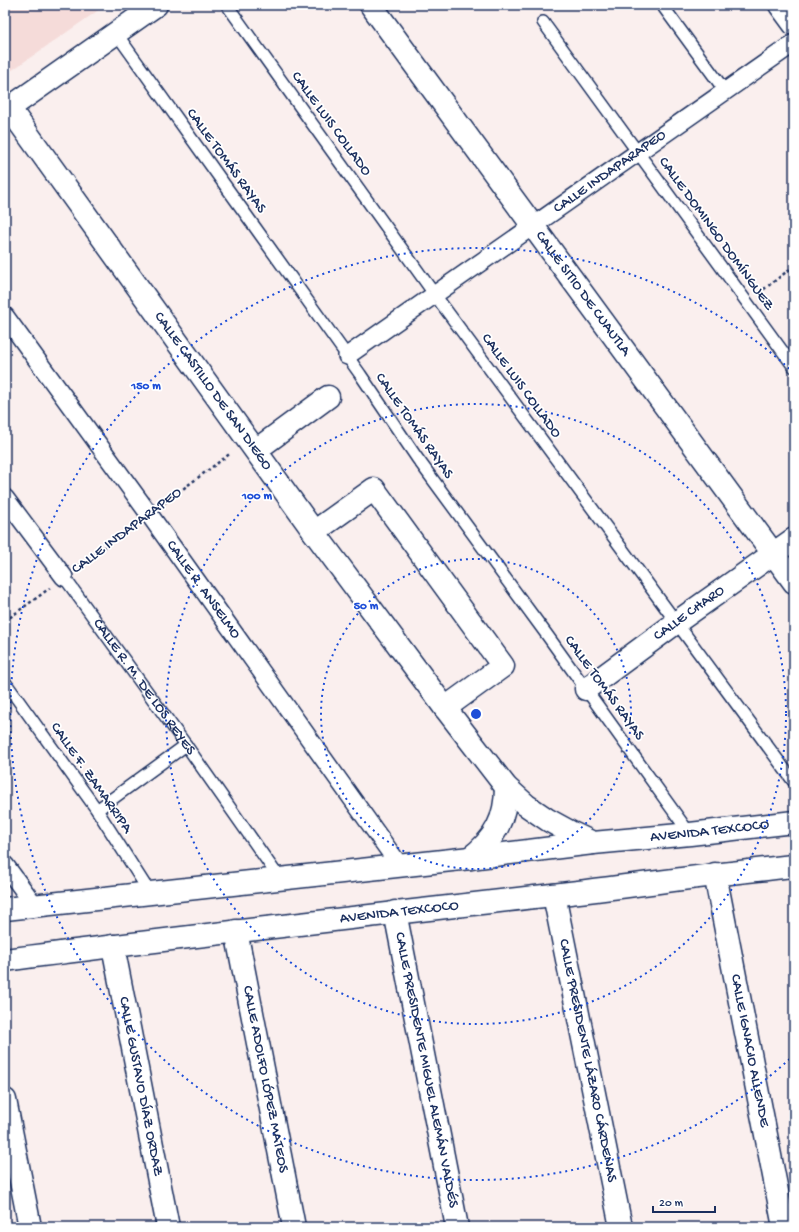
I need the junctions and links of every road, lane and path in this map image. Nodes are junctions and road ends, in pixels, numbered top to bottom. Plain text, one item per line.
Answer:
1 (156, 5) edge
2 (227, 5) edge
3 (371, 5) edge
4 (662, 5) edge
5 (780, 5) edge
6 (543, 22) dead end
7 (794, 24) edge
8 (116, 33) junction
9 (794, 43) edge
10 (724, 91) junction
11 (7, 110) edge
12 (639, 152) junction
13 (532, 226) junction
14 (794, 266) edge
15 (435, 294) junction
16 (747, 302) junction
17 (5, 316) edge
18 (347, 356) junction
19 (794, 367) edge
20 (328, 397) dead end
21 (252, 445) junction
22 (5, 498) edge
23 (149, 514) junction
24 (314, 532) junction
25 (794, 539) edge
26 (773, 554) junction
27 (64, 578) junction
28 (794, 582) edge
29 (5, 621) edge
30 (676, 622) junction
31 (5, 682) edge
32 (586, 689) junction
33 (445, 708) junction
34 (186, 745) junction
35 (794, 782) edge
36 (506, 787) junction
37 (97, 810) junction
38 (794, 822) edge
39 (690, 834) junction
40 (593, 843) junction
41 (470, 858) junction
42 (5, 865) edge
43 (400, 866) junction
44 (794, 866) edge
45 (715, 874) junction
46 (280, 879) junction
47 (150, 893) junction
48 (554, 895) junction
49 (35, 906) junction
50 (5, 910) edge
51 (395, 912) junction
52 (236, 931) junction
53 (113, 946) junction
54 (5, 960) edge
55 (5, 1100) edge
56 (30, 1227) edge
57 (168, 1227) edge
58 (294, 1227) edge
59 (457, 1227) edge
60 (621, 1227) edge
61 (784, 1227) edge

1 - 8 street
2 - 15 lane, CALLE LUIS COLLADO
3 - 13 street, CALLE SITIO DE CUAUTLA
4 - 10 lane
5 - 7 street
6 - 12 lane, CALLE DOMINGO DOMÍNGUEZ
8 - 11 street
8 - 18 lane, CALLE TOMÁS RAYAS
9 - 10 street, CALLE INDAPARAPEO
10 - 12 street, CALLE INDAPARAPEO
11 - 21 street, CALLE CASTILLO DE SAN DIEGO
12 - 13 street, CALLE INDAPARAPEO
12 - 16 lane, CALLE DOMINGO DOMÍNGUEZ
13 - 15 street, CALLE INDAPARAPEO
13 - 26 street, CALLE SITIO DE CUAUTLA
14 - 16 path
15 - 18 street, CALLE INDAPARAPEO
15 - 30 lane, CALLE LUIS COLLADO
16 - 19 lane, CALLE DOMINGO DOMÍNGUEZ
17 - 23 street, CALLE R. ANSELMO
18 - 32 lane, CALLE TOMÁS RAYAS
20 - 21 street
21 - 23 path, CALLE INDAPARAPEO
21 - 24 street, CALLE CASTILLO DE SAN DIEGO
22 - 27 street, CALLE R. M. DE LOS REYES
23 - 27 path, CALLE INDAPARAPEO
23 - 43 street, CALLE R. ANSELMO
24 - 33 street, CALLE CASTILLO DE SAN DIEGO
24 - 33 street
25 - 26 street, CALLE CHARO
26 - 28 street, CALLE SITIO DE CUAUTLA
26 - 30 street, CALLE CHARO
27 - 29 path, CALLE INDAPARAPEO
27 - 34 lane, CALLE R. M. DE LOS REYES
30 - 32 street, CALLE CHARO
30 - 35 lane, CALLE LUIS COLLADO
31 - 37 lane, CALLE F. ZAMARRIPA
32 - 39 lane, CALLE TOMÁS RAYAS
33 - 36 street, CALLE CASTILLO DE SAN DIEGO
34 - 37 lane
34 - 46 lane, CALLE R. M. DE LOS REYES
36 - 40 street, CALLE CASTILLO DE SAN DIEGO
36 - 41 street
37 - 47 lane, CALLE F. ZAMARRIPA
38 - 39 street, AVENIDA TEXCOCO
39 - 40 street, AVENIDA TEXCOCO
40 - 41 street, AVENIDA TEXCOCO
41 - 43 street, AVENIDA TEXCOCO
42 - 49 street
43 - 46 street, AVENIDA TEXCOCO
44 - 45 street, AVENIDA TEXCOCO
45 - 48 street, AVENIDA TEXCOCO
45 - 61 street, CALLE IGNACIO ALLENDE
46 - 47 street, AVENIDA TEXCOCO
47 - 49 street, AVENIDA TEXCOCO
48 - 51 street, AVENIDA TEXCOCO
48 - 60 street, CALLE PRESIDENTE LÁZARO CÁRDENAS
49 - 50 street, AVENIDA TEXCOCO
51 - 52 street, AVENIDA TEXCOCO
51 - 59 street, CALLE PRESIDENTE MIGUEL ALEMÁN VALDÉS
52 - 53 street, AVENIDA TEXCOCO
52 - 58 street, CALLE ADOLFO LÓPEZ MATEOS
53 - 54 street, AVENIDA TEXCOCO
53 - 57 street, CALLE GUSTAVO DÍAZ ORDAZ
55 - 56 street

